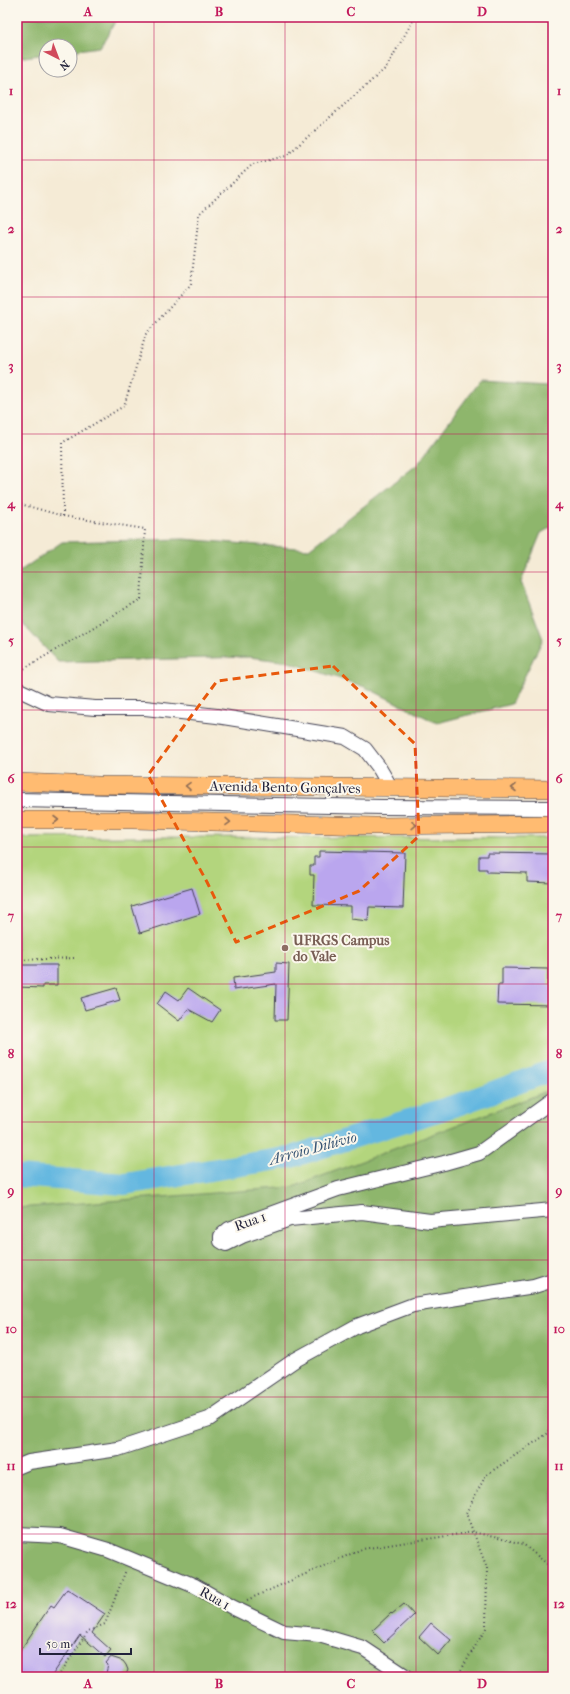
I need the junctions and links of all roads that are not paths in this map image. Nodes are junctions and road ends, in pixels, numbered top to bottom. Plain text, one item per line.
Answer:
1 (17, 689) edge
2 (17, 782) edge
3 (391, 788) junction
4 (553, 788) edge
5 (17, 800) edge
6 (553, 808) edge
7 (17, 820) edge
8 (553, 824) edge
9 (553, 1100) edge
10 (553, 1210) edge
11 (553, 1280) edge
12 (17, 1467) edge
13 (17, 1534) edge
14 (407, 1677) edge

1 - 3 street
3 -> 2 main road, Avenida Bento Gonçalves
4 -> 3 main road, Avenida Bento Gonçalves
5 - 6 street
7 -> 8 main road
9 - 10 street, Rua 1
11 - 12 street
13 - 14 street, Rua 1

